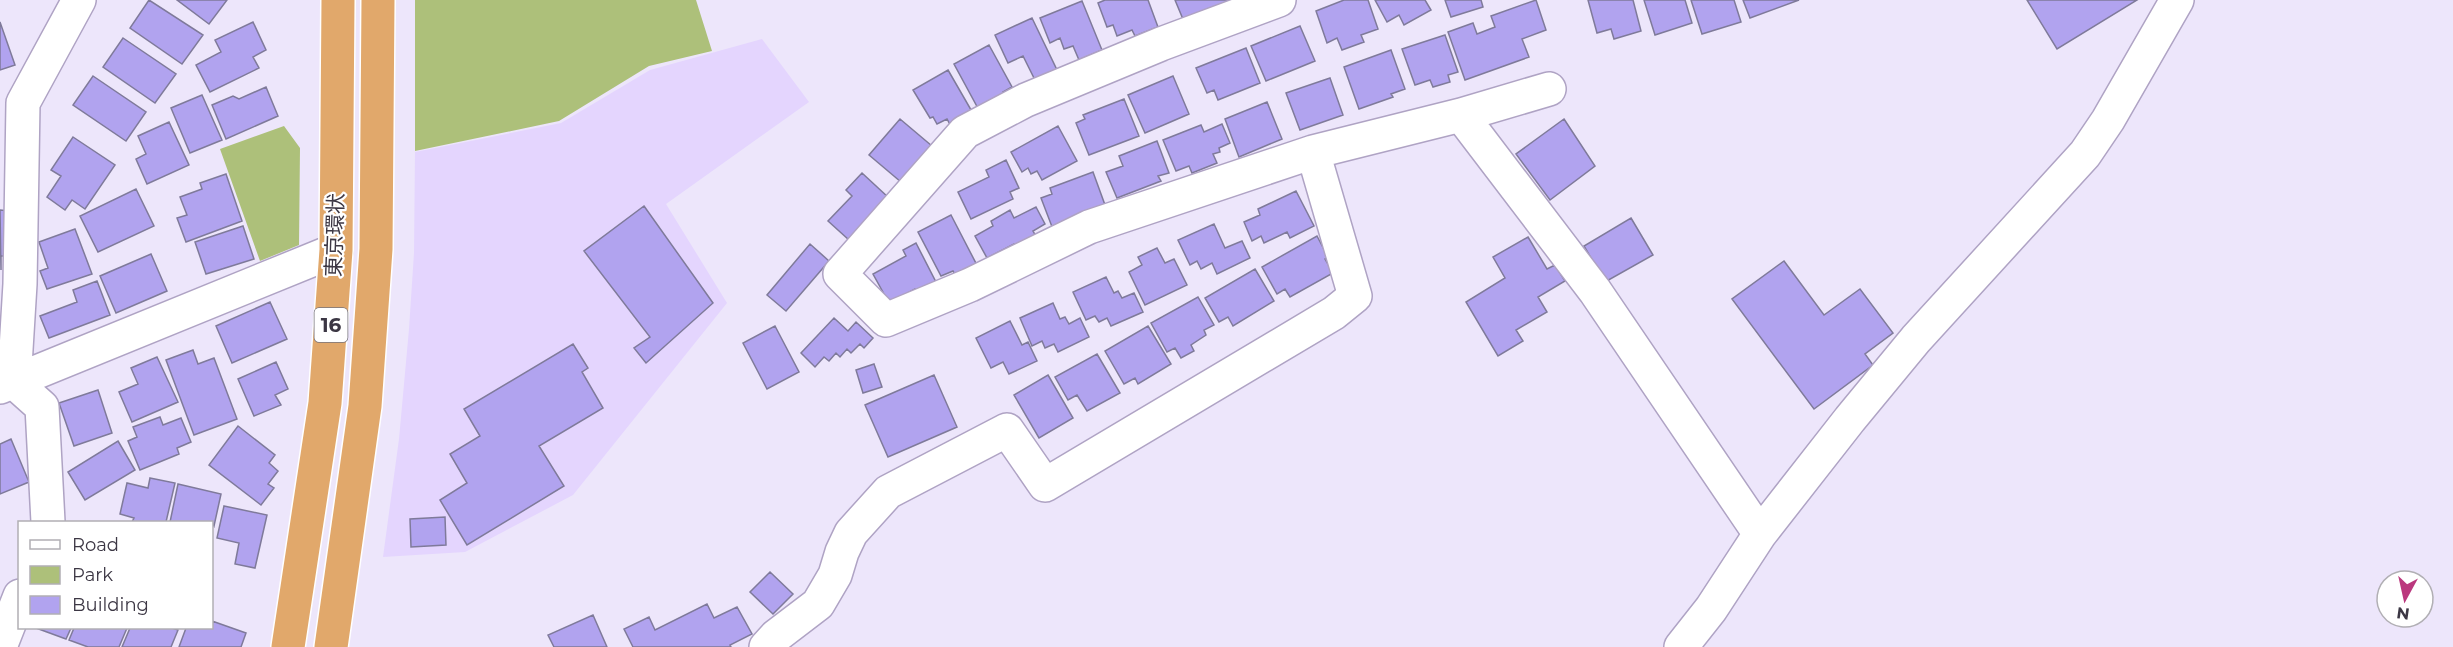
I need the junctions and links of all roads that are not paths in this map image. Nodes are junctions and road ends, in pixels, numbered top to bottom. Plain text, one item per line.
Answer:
1 (79, 0) edge
2 (338, 0) edge
3 (378, 0) edge
4 (1279, 0) edge
5 (2177, 0) edge
6 (1549, 89) dead end
7 (1461, 115) junction
8 (1313, 152) junction
9 (11, 161) edge
10 (336, 250) junction
11 (7, 385) edge
12 (48, 521) edge
13 (1760, 534) junction
14 (18, 601) edge
15 (0, 647) edge
16 (288, 647) edge
17 (331, 647) edge
18 (766, 647) edge
19 (1681, 647) edge

1 - 9 street
2 - 10 highway, 東京環状 / 16
3 - 17 highway, 東京環状 / 16
4 - 8 street
5 - 13 street
6 - 7 street
7 - 8 street
7 - 13 street
8 - 18 street
9 - 11 street
10 - 11 street
10 - 16 highway, 東京環状 / 16
11 - 12 street
13 - 19 street
14 - 15 street

